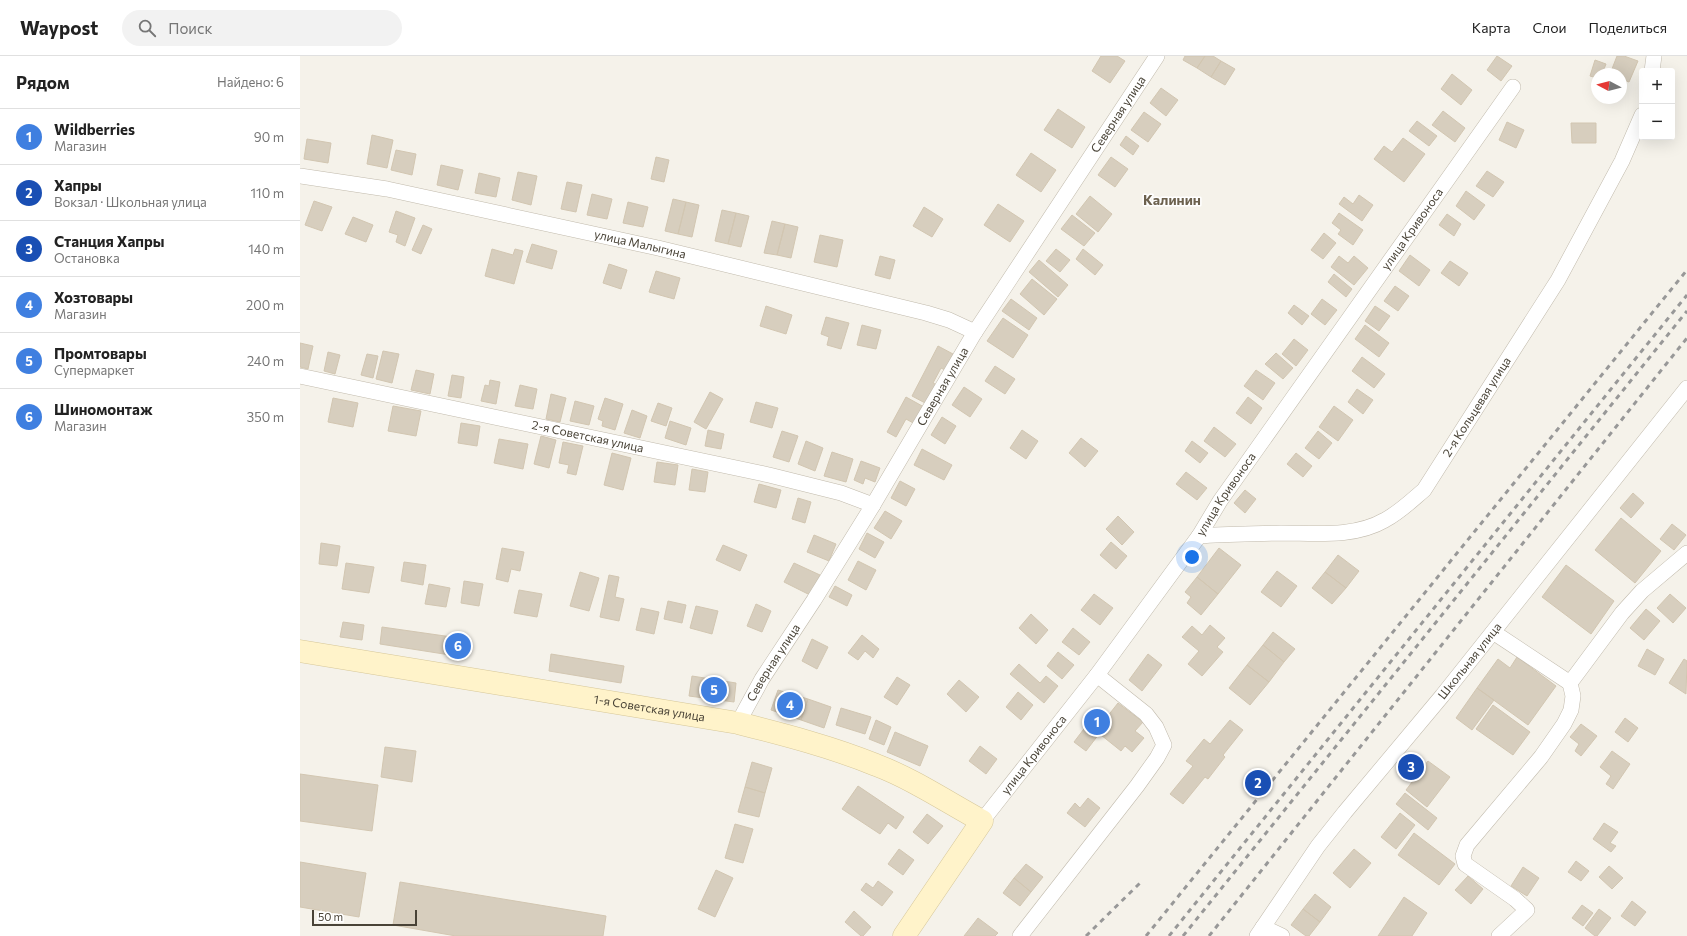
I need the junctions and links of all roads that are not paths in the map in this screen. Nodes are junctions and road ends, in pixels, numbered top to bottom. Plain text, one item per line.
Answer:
1 (1157, 56) edge
2 (1654, 56) edge
3 (1652, 68) edge
4 (1513, 87) dead end
5 (1639, 122) edge
6 (300, 176) edge
7 (975, 332) junction
8 (300, 376) edge
9 (1687, 388) edge
10 (874, 505) junction
11 (1199, 536) junction
12 (1687, 553) edge
13 (1493, 632) junction
14 (300, 651) edge
15 (1097, 675) junction
16 (1570, 683) junction
17 (738, 723) junction
18 (982, 821) junction
19 (1260, 931) edge
20 (904, 936) edge
21 (1020, 936) edge
22 (1282, 936) edge
23 (1499, 936) edge

1 - 7 street, Северная улица
2 - 3 street
4 - 11 street, улица Кривоноса
5 - 11 street, 2-я Кольцевая улица
6 - 7 street, улица Малыгина
7 - 10 street, Северная улица
8 - 10 street, 2-я Советская улица
9 - 13 street, Школьная улица
10 - 17 street, Северная улица
11 - 15 street, улица Кривоноса
12 - 16 street
13 - 16 street
13 - 19 street, Школьная улица
14 - 17 street, 1-я Советская улица
15 - 18 street, улица Кривоноса
15 - 21 street
16 - 23 street
17 - 18 street, 1-я Советская улица
18 - 20 street, улица Кривоноса
19 - 22 street

